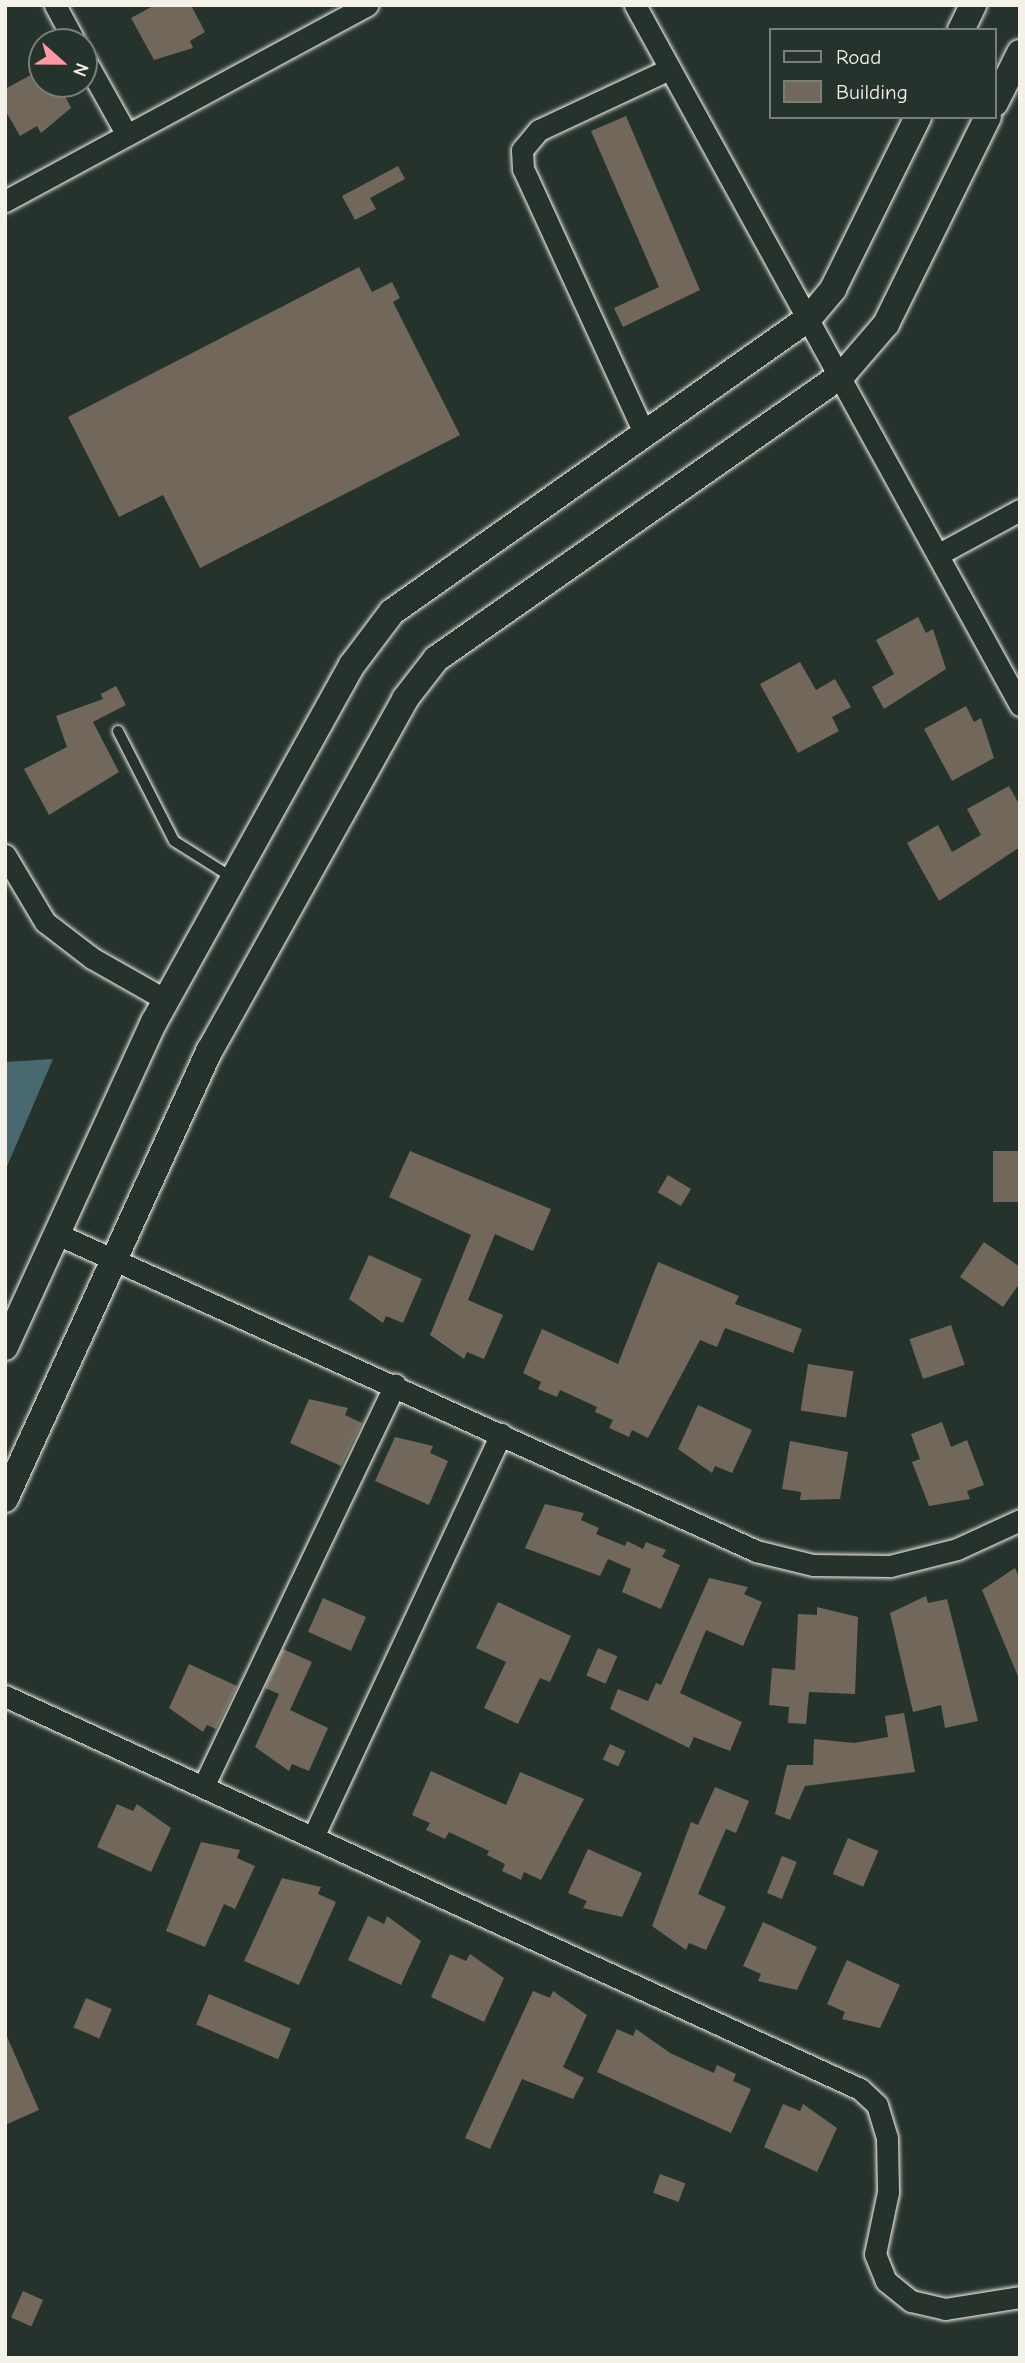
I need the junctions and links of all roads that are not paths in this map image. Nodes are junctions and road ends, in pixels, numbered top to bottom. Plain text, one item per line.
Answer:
1 (55, 5) edge
2 (367, 5) edge
3 (635, 5) edge
4 (973, 5) edge
5 (67, 28) edge
6 (962, 28) edge
7 (1020, 53) edge
8 (669, 69) junction
9 (98, 83) edge
10 (997, 99) edge
11 (917, 119) edge
12 (987, 119) edge
13 (127, 135) junction
14 (5, 201) edge
15 (809, 318) junction
16 (843, 374) junction
17 (645, 435) junction
18 (1020, 510) edge
19 (939, 554) junction
20 (1020, 705) edge
21 (118, 731) dead end
22 (5, 855) edge
23 (233, 878) junction
24 (166, 1000) junction
25 (57, 1234) junction
26 (116, 1257) junction
27 (5, 1347) edge
28 (395, 1384) junction
29 (502, 1434) junction
30 (5, 1499) edge
31 (1020, 1520) edge
32 (5, 1696) edge
33 (203, 1787) junction
34 (313, 1837) junction
35 (1020, 2297) edge

1 - 5 street
2 - 13 street
3 - 8 street
4 - 6 street
7 - 10 street
8 - 15 street
8 - 17 street
9 - 13 street
11 - 15 street
12 - 16 street
13 - 14 street
15 - 16 street
15 - 17 street
16 - 19 street
16 - 26 street
17 - 23 street
18 - 19 street
19 - 20 street
21 - 23 lane
22 - 24 street
23 - 24 street
24 - 25 street
25 - 26 street
25 - 27 street
26 - 28 street
26 - 30 street
28 - 29 street
28 - 33 street
29 - 31 street
29 - 34 street
32 - 33 street
33 - 34 street
34 - 35 street

